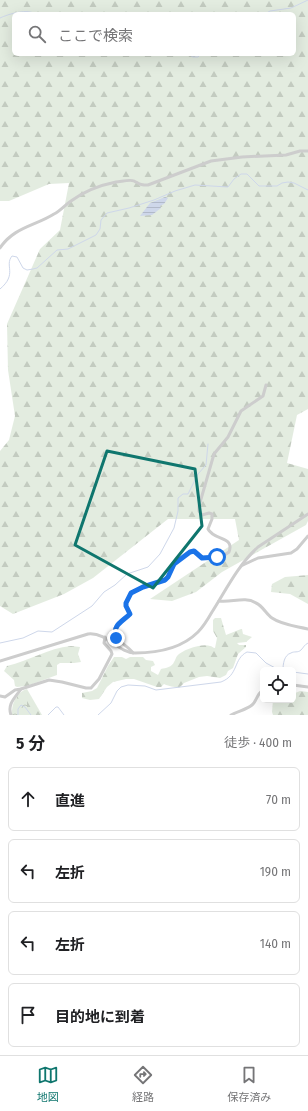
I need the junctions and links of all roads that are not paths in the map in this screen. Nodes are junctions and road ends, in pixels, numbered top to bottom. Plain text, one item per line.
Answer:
1 (308, 151) edge
2 (0, 248) edge
3 (266, 384) dead end
4 (308, 514) edge
5 (308, 536) edge
6 (251, 554) junction
7 (258, 558) junction
8 (241, 565) junction
9 (219, 601) junction
10 (308, 628) edge
11 (105, 637) junction
12 (133, 653) junction
13 (0, 661) edge
14 (296, 685) edge
15 (308, 687) edge
16 (21, 689) junction
17 (260, 692) edge
18 (0, 696) edge
19 (11, 715) edge
20 (231, 715) edge

1 - 2 street
3 - 12 street
4 - 6 street
5 - 7 street
6 - 7 street
6 - 8 street
7 - 8 street
8 - 9 street
9 - 10 street
9 - 12 street
11 - 12 street
11 - 13 street
11 - 16 street
14 - 15 street
16 - 18 street
16 - 19 street
17 - 20 street

